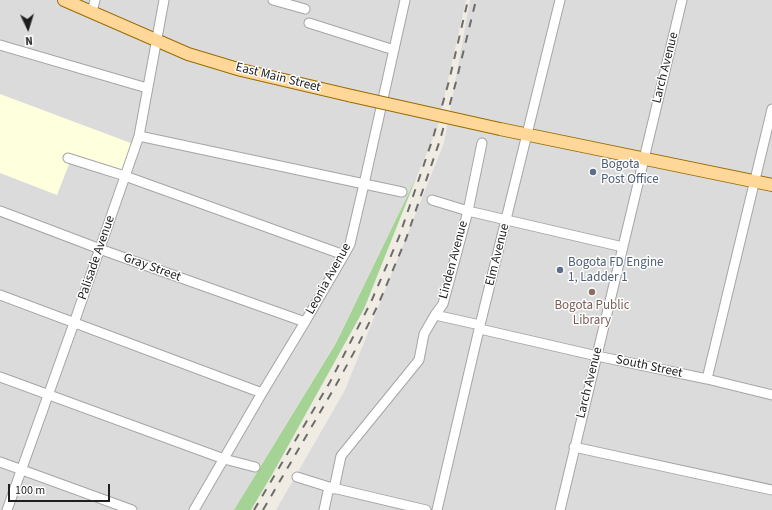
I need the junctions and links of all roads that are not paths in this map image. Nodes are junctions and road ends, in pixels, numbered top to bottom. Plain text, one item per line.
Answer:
1 (64, 0) edge
2 (95, 0) edge
3 (164, 0) edge
4 (273, 0) edge
5 (405, 0) edge
6 (560, 0) edge
7 (682, 0) edge
8 (305, 9) dead end
9 (92, 12) junction
10 (309, 23) dead end
11 (156, 40) junction
12 (0, 45) edge
13 (394, 50) junction
14 (147, 88) junction
15 (772, 109) edge
16 (527, 135) junction
17 (139, 136) junction
18 (482, 143) dead end
19 (68, 158) dead end
20 (644, 159) junction
21 (126, 176) junction
22 (755, 182) junction
23 (364, 184) junction
24 (772, 185) edge
25 (402, 192) dead end
26 (432, 200) dead end
27 (0, 211) edge
28 (468, 211) junction
29 (507, 219) junction
30 (623, 247) junction
31 (100, 249) junction
32 (344, 255) junction
33 (0, 295) edge
34 (435, 315) junction
35 (305, 322) junction
36 (74, 323) junction
37 (480, 327) junction
38 (597, 356) junction
39 (0, 377) edge
40 (707, 379) junction
41 (262, 393) junction
42 (772, 394) edge
43 (47, 395) junction
44 (574, 448) junction
45 (224, 459) junction
46 (0, 462) edge
47 (255, 467) dead end
48 (20, 470) junction
49 (297, 477) dead end
50 (332, 488) junction
51 (772, 490) edge
52 (6, 510) edge
53 (132, 510) edge
54 (194, 510) edge
55 (324, 510) edge
56 (426, 510) edge
57 (437, 510) edge
58 (560, 510) edge

1 - 9 main road, East Main Street
2 - 9 street
3 - 11 street, Palisade Avenue
4 - 8 street
5 - 13 street, Leonia Avenue
6 - 16 street, Elm Avenue
7 - 20 street, Larch Avenue
9 - 11 main road, East Main Street
10 - 13 street
11 - 14 street, Palisade Avenue
11 - 16 main road, East Main Street, bridge
12 - 14 street
13 - 23 street, Leonia Avenue
14 - 17 street, Palisade Avenue
15 - 22 street
16 - 20 main road, East Main Street
16 - 29 street, Elm Avenue
17 - 21 street, Palisade Avenue
17 - 23 street
18 - 28 street, Linden Avenue
19 - 21 street
20 - 22 main road, East Main Street
20 - 30 street, Larch Avenue
21 - 31 street, Palisade Avenue
21 - 32 street
22 - 24 main road, East Main Street
22 - 40 street
23 - 25 street
23 - 32 street, Leonia Avenue
26 - 28 street
27 - 31 street, Gray Street
28 - 29 street
28 - 34 street, Linden Avenue
29 - 30 street
29 - 37 street, Elm Avenue
30 - 38 street, Larch Avenue
31 - 35 street, Gray Street
31 - 36 street, Palisade Avenue
32 - 35 street, Leonia Avenue
33 - 36 street
34 - 37 street, South Street
34 - 50 street, Linden Avenue
35 - 41 street, Leonia Avenue
36 - 41 street
36 - 43 street, Palisade Avenue
37 - 38 street, South Street
37 - 57 street, Elm Avenue
38 - 40 street, South Street
38 - 44 street, Larch Avenue
39 - 43 street
40 - 42 street, South Street
41 - 45 street, Leonia Avenue
43 - 45 street
43 - 48 street, Palisade Avenue
44 - 51 street
44 - 58 street, Larch Avenue
45 - 47 street
45 - 54 street, Leonia Avenue
46 - 48 street
48 - 52 street, Palisade Avenue
48 - 53 street
49 - 50 street
50 - 55 street, Linden Avenue
50 - 56 street

